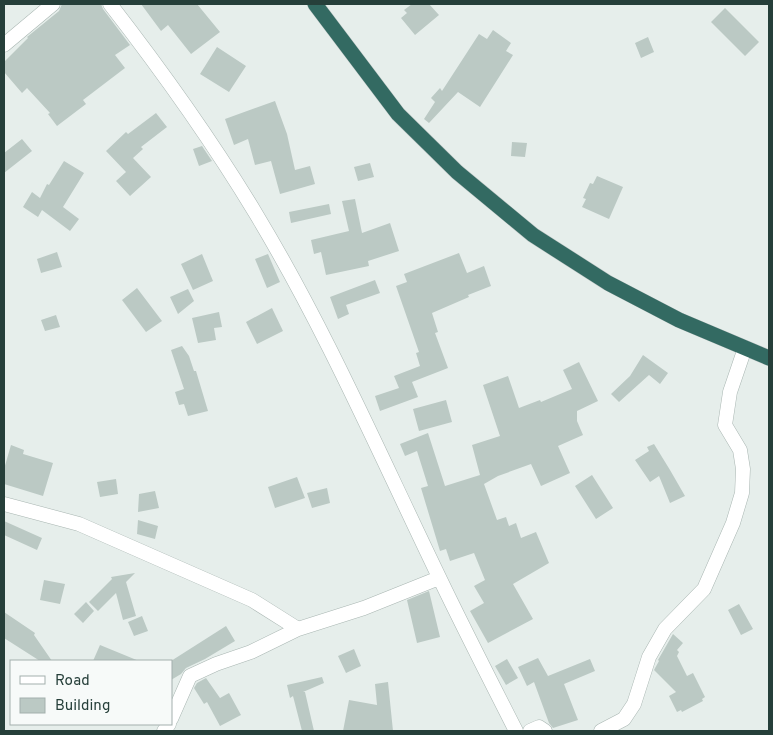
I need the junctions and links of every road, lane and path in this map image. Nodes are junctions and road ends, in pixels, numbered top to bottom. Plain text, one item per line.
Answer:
1 (53, 4) edge
2 (110, 4) edge
3 (315, 4) edge
4 (4, 45) edge
5 (745, 348) junction
6 (769, 358) edge
7 (4, 504) edge
8 (439, 578) junction
9 (298, 629) junction
10 (172, 717) edge
11 (516, 731) edge
12 (530, 731) edge
13 (545, 731) edge
14 (602, 731) edge

1 - 4 street
2 - 8 street
3 - 5 highway
5 - 6 highway
5 - 14 street
7 - 9 street
8 - 9 street
8 - 11 street
9 - 10 street
12 - 13 street

